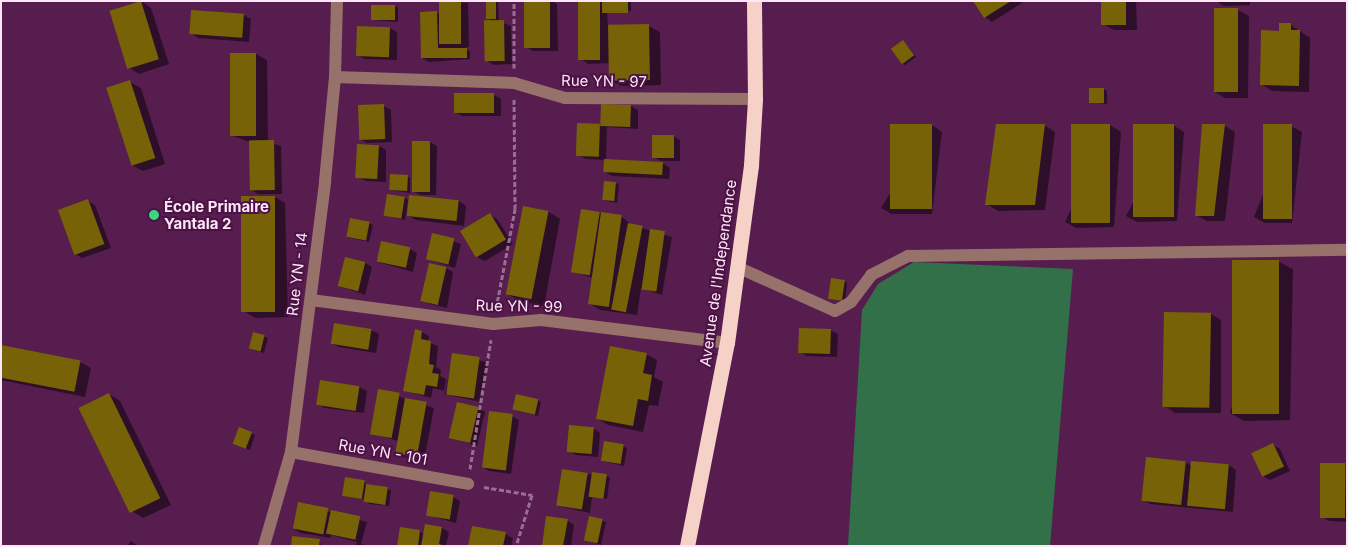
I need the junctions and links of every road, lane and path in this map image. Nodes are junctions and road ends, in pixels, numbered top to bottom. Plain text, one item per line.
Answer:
1 (337, 1) edge
2 (514, 1) edge
3 (754, 1) edge
4 (336, 77) junction
5 (514, 83) junction
6 (755, 99) junction
7 (1347, 250) edge
8 (737, 267) junction
9 (311, 300) junction
10 (493, 324) junction
11 (727, 343) junction
12 (291, 452) junction
13 (468, 484) junction
14 (264, 546) edge
15 (516, 546) edge
16 (687, 546) edge

1 - 4 street, Rue YN - 14
2 - 5 path
3 - 6 highway, Avenue de l'Independance
4 - 5 street, Rue YN - 97
4 - 9 street, Rue YN - 14
5 - 6 street, Rue YN - 97
5 - 10 path
6 - 8 highway, Avenue de l'Independance
7 - 8 street
8 - 11 highway, Avenue de l'Independance
9 - 10 street, Rue YN - 99
9 - 12 street, Rue YN - 14
10 - 11 street, Rue YN - 99
10 - 13 path
11 - 16 highway, Avenue de l'Independance
12 - 13 street, Rue YN - 101
12 - 14 street, Rue YN - 14
13 - 15 path

